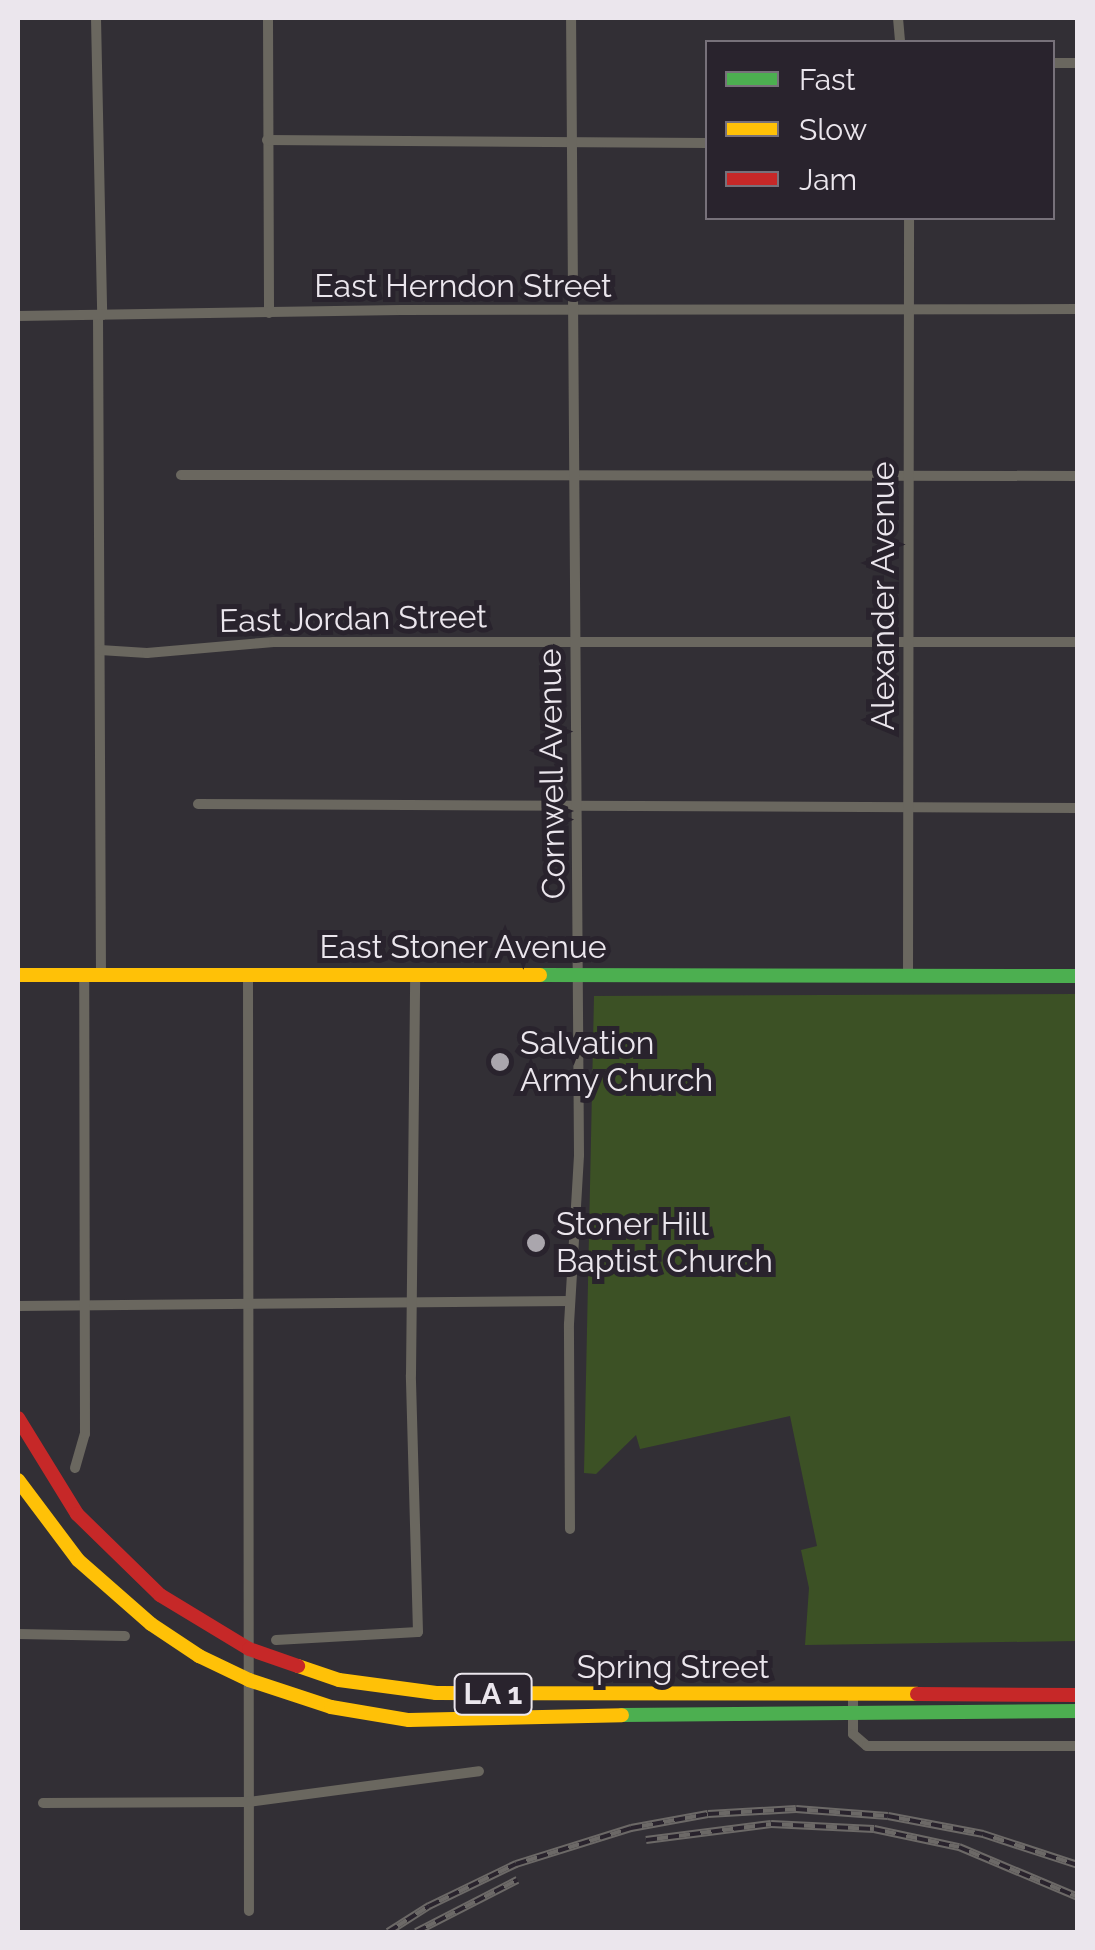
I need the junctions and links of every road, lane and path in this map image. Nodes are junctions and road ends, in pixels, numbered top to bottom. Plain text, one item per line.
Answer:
1 (96, 18) edge
2 (268, 18) edge
3 (571, 18) edge
4 (267, 140) junction
5 (572, 143) junction
6 (705, 143) edge
7 (910, 220) edge
8 (573, 309) junction
9 (909, 309) junction
10 (1078, 309) edge
11 (270, 312) junction
12 (100, 315) junction
13 (18, 316) edge
14 (181, 475) dead end
15 (574, 476) junction
16 (907, 476) junction
17 (1078, 476) edge
18 (575, 642) junction
19 (907, 642) junction
20 (1078, 642) edge
21 (100, 650) junction
22 (198, 804) dead end
23 (576, 808) junction
24 (908, 808) junction
25 (1078, 808) edge
26 (84, 974) junction
27 (102, 974) junction
28 (414, 974) junction
29 (578, 974) junction
30 (18, 975) edge
31 (248, 975) junction
32 (908, 976) junction
33 (1078, 976) edge
34 (570, 1301) junction
35 (412, 1303) junction
36 (248, 1304) junction
37 (18, 1306) edge
38 (83, 1306) junction
39 (18, 1418) edge
40 (75, 1468) dead end
41 (18, 1480) edge
42 (570, 1529) dead end
43 (18, 1634) edge
44 (125, 1636) dead end
45 (276, 1640) dead end
46 (250, 1649) junction
47 (249, 1680) junction
48 (1078, 1695) edge
49 (853, 1703) junction
50 (1078, 1711) edge
51 (1078, 1746) edge
52 (479, 1771) dead end
53 (248, 1802) junction
54 (43, 1803) dead end
55 (249, 1911) dead end

1 - 12 street
2 - 4 street
3 - 5 street, Cornwell Avenue
4 - 5 street
4 - 11 street
5 - 6 street
5 - 8 street, Cornwell Avenue
7 - 9 street, Alexander Avenue
8 - 9 street, East Herndon Street
8 - 11 street, East Herndon Street
8 - 15 street, Cornwell Avenue
9 - 10 street, East Herndon Street
9 - 16 street, Alexander Avenue
11 - 12 street, East Herndon Street
12 - 13 street, East Herndon Street
12 - 21 street
14 - 15 street
15 - 16 street
15 - 18 street, Cornwell Avenue
16 - 17 street
16 - 19 street, Alexander Avenue
18 - 19 street, East Jordan Street
18 - 21 street, East Jordan Street
18 - 23 street, Cornwell Avenue
19 - 20 street, East Jordan Street
19 - 24 street, Alexander Avenue
21 - 27 street
22 - 23 street
23 - 24 street
23 - 29 street, Cornwell Avenue
24 - 25 street
24 - 32 street, Alexander Avenue
26 - 27 main road, East Stoner Avenue
26 - 30 main road, East Stoner Avenue
26 - 38 street
27 - 31 main road, East Stoner Avenue
28 - 29 main road, East Stoner Avenue
28 - 31 main road, East Stoner Avenue
28 - 35 street
29 - 32 main road, East Stoner Avenue
29 - 34 street, Cornwell Avenue
31 - 36 street
32 - 33 main road, East Stoner Avenue
34 - 35 street
34 - 42 street, Cornwell Avenue
35 - 36 street
35 - 45 street
36 - 38 street
36 - 46 street
37 - 38 street
38 - 40 street
39 - 46 main road, Spring Street / LA 1
41 - 47 main road, Spring Street / LA 1
43 - 44 street
46 - 47 street
46 - 49 main road, Spring Street / LA 1
47 - 49 main road, Spring Street / LA 1
47 - 53 street
48 - 49 main road, Spring Street / LA 1
49 - 50 main road, Spring Street / LA 1
49 - 51 street
52 - 53 street
53 - 54 street
53 - 55 street

